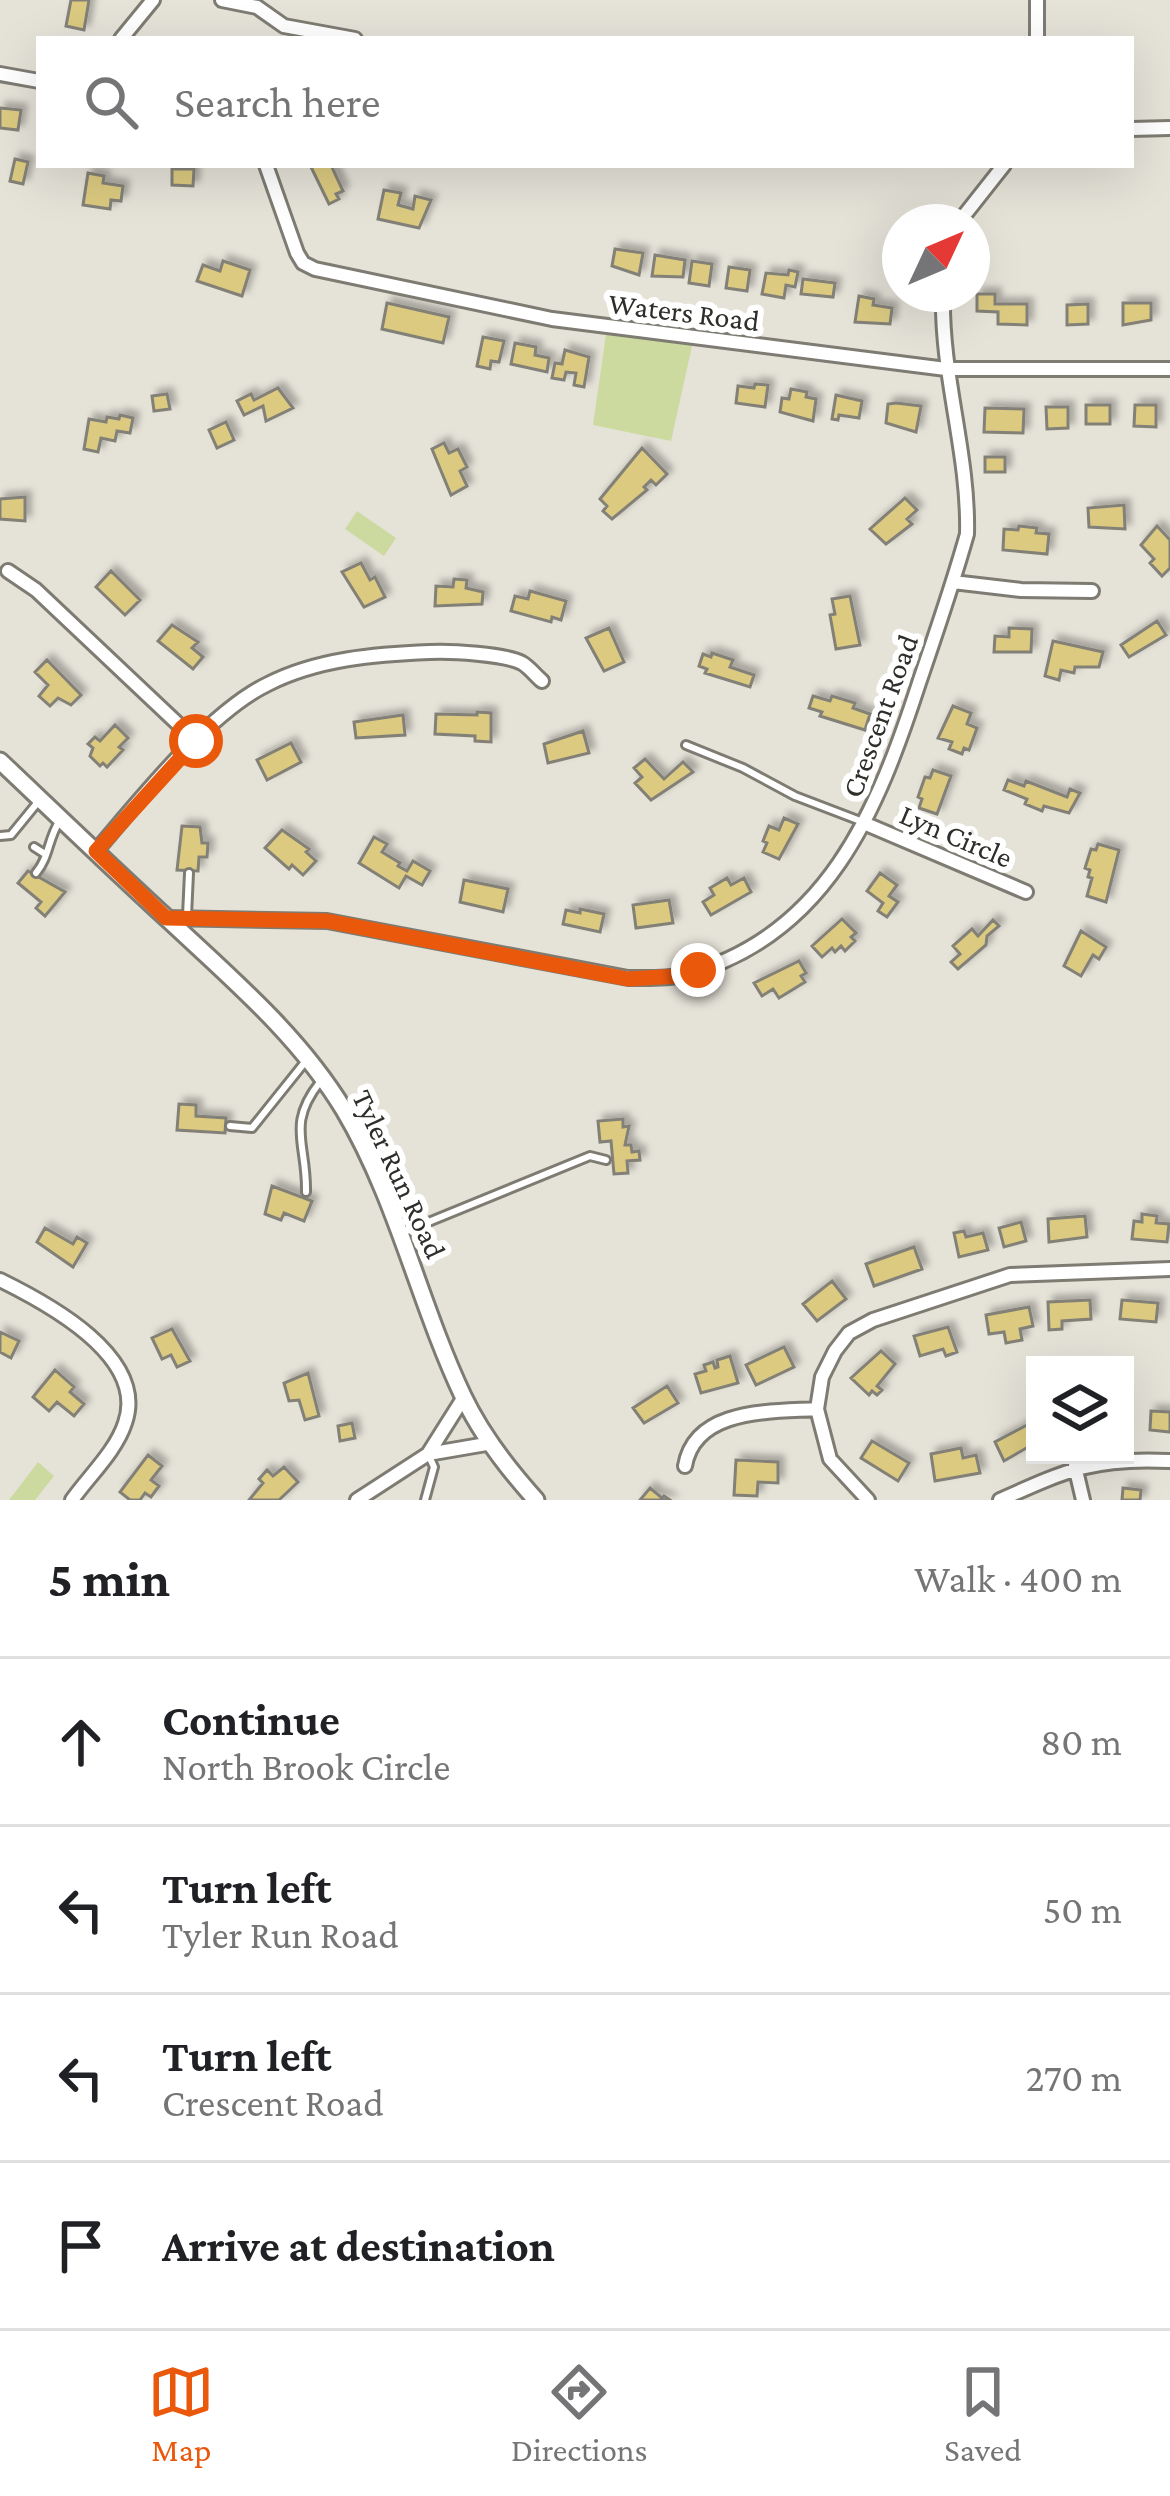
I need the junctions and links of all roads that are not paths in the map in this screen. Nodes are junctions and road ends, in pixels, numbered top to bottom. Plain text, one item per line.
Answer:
1 (152, 0) edge
2 (222, 0) edge
3 (1037, 0) edge
4 (256, 3) edge
5 (283, 32) edge
6 (123, 36) edge
7 (324, 36) edge
8 (1037, 36) edge
9 (0, 74) edge
10 (36, 80) edge
11 (1170, 128) edge
12 (1134, 129) edge
13 (267, 168) edge
14 (1002, 168) edge
15 (973, 204) edge
16 (944, 312) edge
17 (946, 369) junction
18 (1170, 369) edge
19 (8, 571) dead end
20 (953, 582) junction
21 (1092, 592) dead end
22 (542, 681) dead end
23 (196, 741) junction
24 (686, 745) dead end
25 (2, 769) edge
26 (40, 800) junction
27 (61, 819) junction
28 (866, 824) junction
29 (0, 836) edge
30 (34, 847) dead end
31 (96, 851) junction
32 (45, 854) junction
33 (37, 873) dead end
34 (189, 874) dead end
35 (1027, 892) dead end
36 (188, 916) junction
37 (166, 918) junction
38 (307, 1059) junction
39 (322, 1079) junction
40 (268, 1086) dead end
41 (276, 1094) junction
42 (230, 1126) dead end
43 (606, 1160) dead end
44 (306, 1192) dead end
45 (400, 1233) junction
46 (1170, 1268) edge
47 (0, 1280) edge
48 (464, 1397) junction
49 (817, 1408) junction
50 (492, 1443) junction
51 (428, 1454) junction
52 (1170, 1461) edge
53 (685, 1466) dead end
54 (1075, 1466) junction
55 (72, 1500) edge
56 (357, 1500) edge
57 (425, 1500) edge
58 (536, 1500) edge
59 (868, 1500) edge
60 (1000, 1500) edge
61 (1083, 1500) edge

1 - 6 street
2 - 4 street
3 - 8 street
4 - 5 street
5 - 7 street
9 - 10 street
11 - 12 street
13 - 17 street, Waters Road
14 - 15 street
16 - 17 street, Crescent Road
17 - 18 street, Waters Road
17 - 20 street, Crescent Road
19 - 23 street
20 - 21 street
20 - 28 street, Crescent Road
22 - 23 street
23 - 31 street
24 - 28 lane
25 - 26 street, Tyler Run Road
26 - 27 street, Tyler Run Road
26 - 29 lane
27 - 31 street, Tyler Run Road
27 - 32 lane
28 - 35 street, Lyn Circle
28 - 36 street, Crescent Road
30 - 32 lane
31 - 37 street, Tyler Run Road
32 - 33 lane
34 - 36 lane
36 - 37 street, Crescent Road
37 - 38 street, Tyler Run Road
38 - 39 street, Tyler Run Road
38 - 41 lane
39 - 44 lane
39 - 45 street, Tyler Run Road
40 - 41 lane
41 - 42 lane
43 - 45 lane
45 - 48 street, Tyler Run Road
46 - 49 street
47 - 55 street
48 - 50 street, Tyler Run Road
48 - 51 street
49 - 53 street
49 - 59 street
50 - 51 street
50 - 58 street, Tyler Run Road
51 - 56 street
51 - 57 lane
52 - 54 street
54 - 60 street
54 - 61 street

